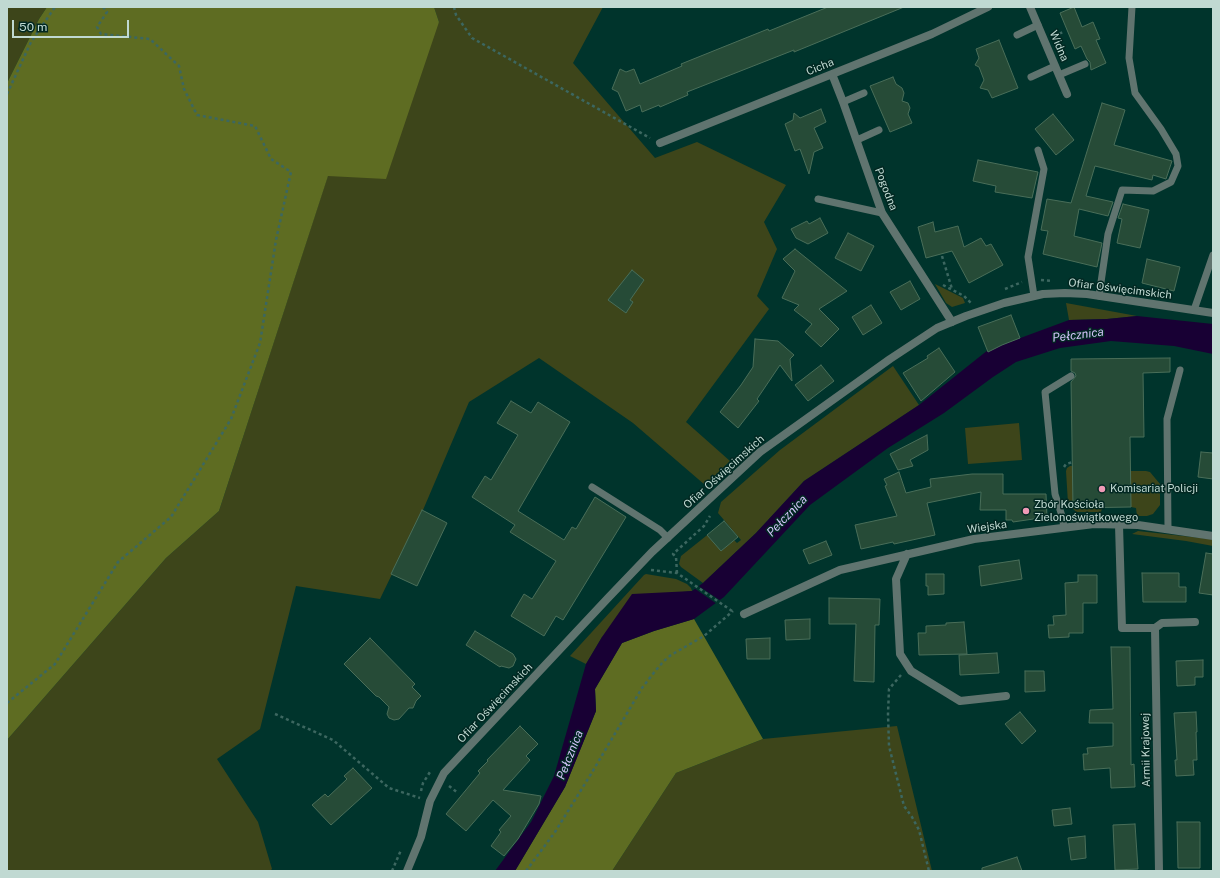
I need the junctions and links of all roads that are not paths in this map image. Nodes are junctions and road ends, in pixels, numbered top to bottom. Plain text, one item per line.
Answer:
1 (988, 7) edge
2 (1030, 7) edge
3 (1132, 7) edge
4 (1038, 25) junction
5 (1017, 35) dead end
6 (1085, 64) dead end
7 (1056, 66) junction
8 (832, 74) junction
9 (1059, 75) junction
10 (1031, 77) dead end
11 (864, 93) dead end
12 (1067, 94) dead end
13 (843, 102) junction
14 (879, 130) dead end
15 (856, 140) junction
16 (660, 143) road end
17 (1038, 150) dead end
18 (818, 199) dead end
19 (882, 213) junction
20 (1213, 254) edge
21 (1034, 296) junction
22 (1098, 296) junction
23 (1194, 310) junction
24 (1213, 313) edge
25 (952, 322) junction
26 (1180, 370) dead end
27 (1071, 376) dead end
28 (592, 487) dead end
29 (1119, 525) junction
30 (1064, 527) junction
31 (1168, 529) junction
32 (1213, 536) edge
33 (668, 538) junction
34 (907, 554) junction
35 (744, 614) dead end
36 (1195, 622) dead end
37 (1155, 628) junction
38 (1006, 696) dead end
39 (407, 871) edge
40 (1159, 871) edge

1 - 8 street, Cicha
2 - 4 street, Widna
3 - 22 lane
4 - 5 lane
4 - 7 street, Widna
6 - 9 lane
7 - 9 street, Widna
7 - 10 lane
8 - 13 street, Pogodna
8 - 16 street, Cicha
9 - 12 street, Widna
11 - 13 lane
13 - 15 street, Pogodna
14 - 15 lane
15 - 19 street, Pogodna
17 - 21 lane
18 - 19 lane
19 - 25 street, Pogodna
20 - 23 lane
21 - 22 street, Ofiar Oświęcimskich
21 - 25 street, Ofiar Oświęcimskich
22 - 23 street, Ofiar Oświęcimskich
23 - 24 street, Ofiar Oświęcimskich
25 - 33 street, Ofiar Oświęcimskich
26 - 31 lane
27 - 30 lane
28 - 33 lane
29 - 30 street, Wiejska
29 - 31 street, Wiejska
29 - 37 street
30 - 34 street, Wiejska
31 - 32 street, Wiejska
33 - 39 street, Ofiar Oświęcimskich
34 - 35 street, Wiejska
34 - 38 street
36 - 37 street
37 - 40 street, Armii Krajowej

